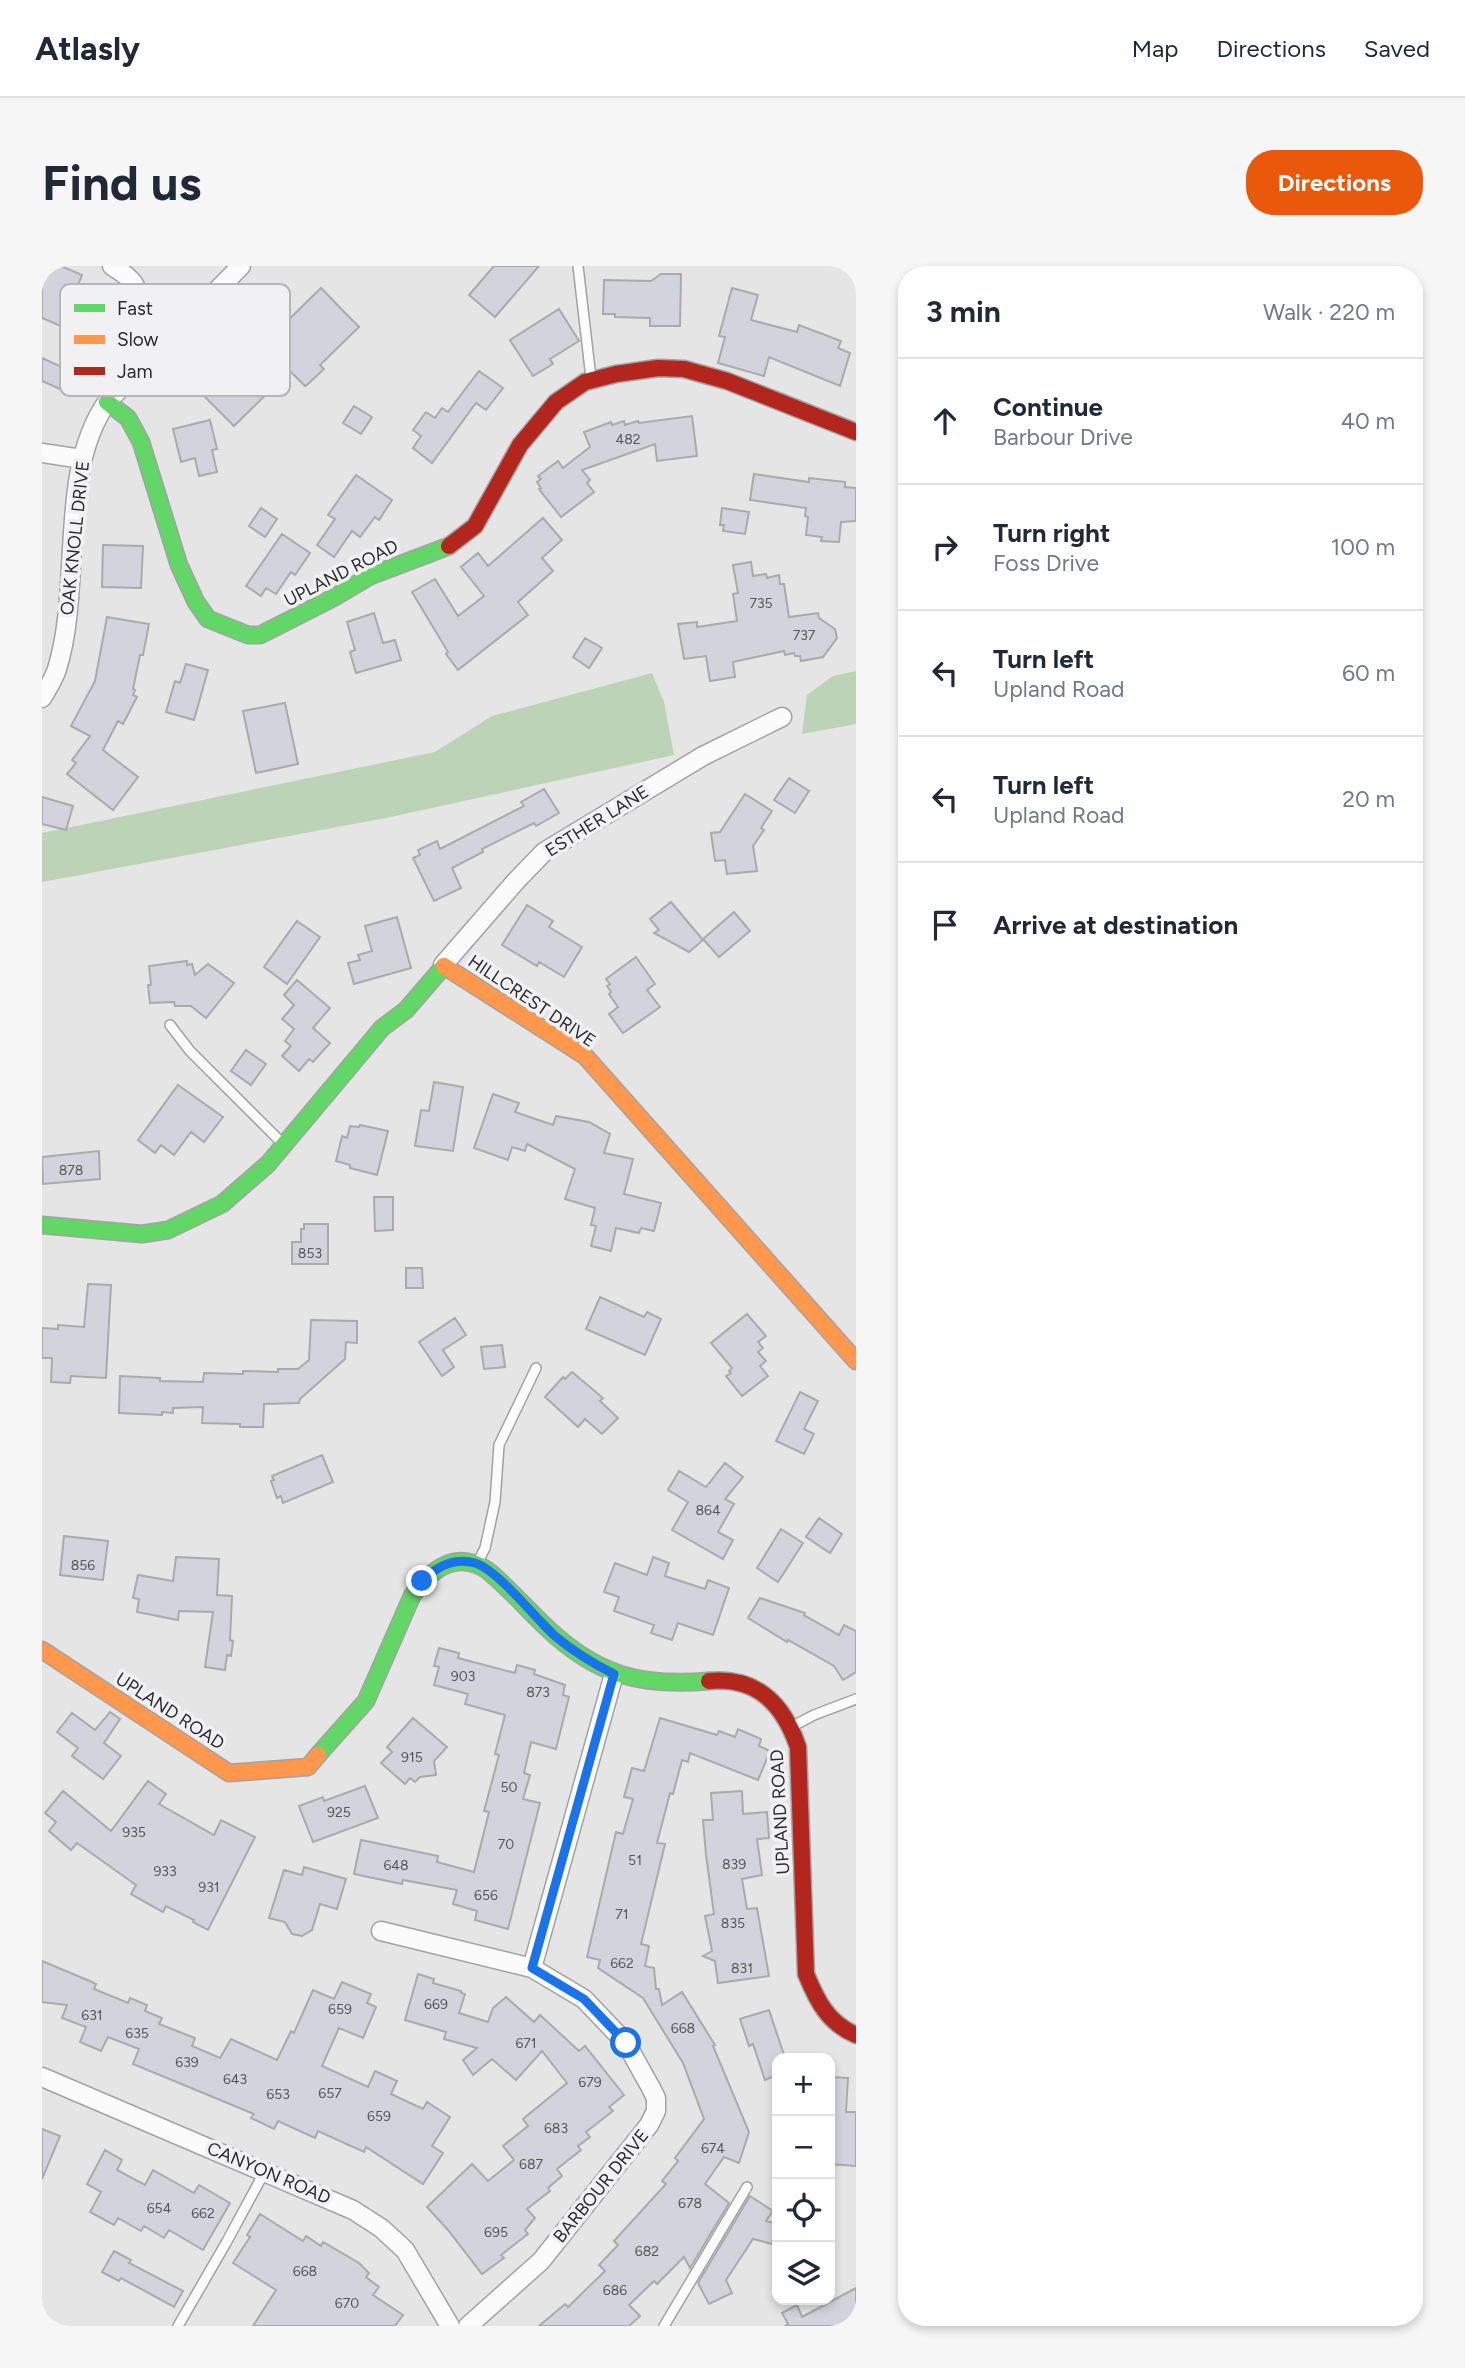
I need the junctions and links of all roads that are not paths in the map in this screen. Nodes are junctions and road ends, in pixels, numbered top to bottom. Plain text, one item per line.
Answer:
1 (112, 266) edge
2 (241, 266) edge
3 (578, 266) edge
4 (133, 284) edge
5 (223, 284) edge
6 (591, 380) junction
7 (113, 396) edge
8 (107, 402) junction
9 (856, 432) edge
10 (42, 453) edge
11 (82, 459) junction
12 (42, 698) edge
13 (782, 717) dead end
14 (443, 965) junction
15 (170, 1025) dead end
16 (284, 1145) junction
17 (42, 1224) edge
18 (856, 1361) edge
19 (536, 1368) dead end
20 (477, 1564) junction
21 (42, 1650) edge
22 (614, 1674) junction
23 (856, 1699) edge
24 (792, 1727) junction
25 (381, 1931) dead end
26 (532, 1968) junction
27 (856, 2035) edge
28 (42, 2077) edge
29 (265, 2171) junction
30 (747, 2187) dead end
31 (178, 2326) edge
32 (450, 2326) edge
33 (468, 2326) edge
34 (664, 2326) edge

1 - 4 street
2 - 5 street, OAK KNOLL DRIVE
3 - 6 lane
6 - 8 street, UPLAND ROAD
6 - 9 street, UPLAND ROAD
7 - 8 street, OAK KNOLL DRIVE
8 - 11 street, OAK KNOLL DRIVE
10 - 11 street
11 - 12 street, OAK KNOLL DRIVE
13 - 14 street, ESTHER LANE
14 - 16 street, HILLCREST DRIVE
14 - 18 street, HILLCREST DRIVE
15 - 16 lane
16 - 17 street, HILLCREST DRIVE
19 - 20 lane
20 - 21 street, UPLAND ROAD
20 - 22 street, UPLAND ROAD
22 - 24 street, UPLAND ROAD
22 - 26 street
23 - 24 lane
24 - 27 street, UPLAND ROAD
25 - 26 street, BARBOUR DRIVE
26 - 33 street, BARBOUR DRIVE
28 - 29 street, CANYON ROAD
29 - 31 lane
29 - 32 street, CANYON ROAD
30 - 34 lane

